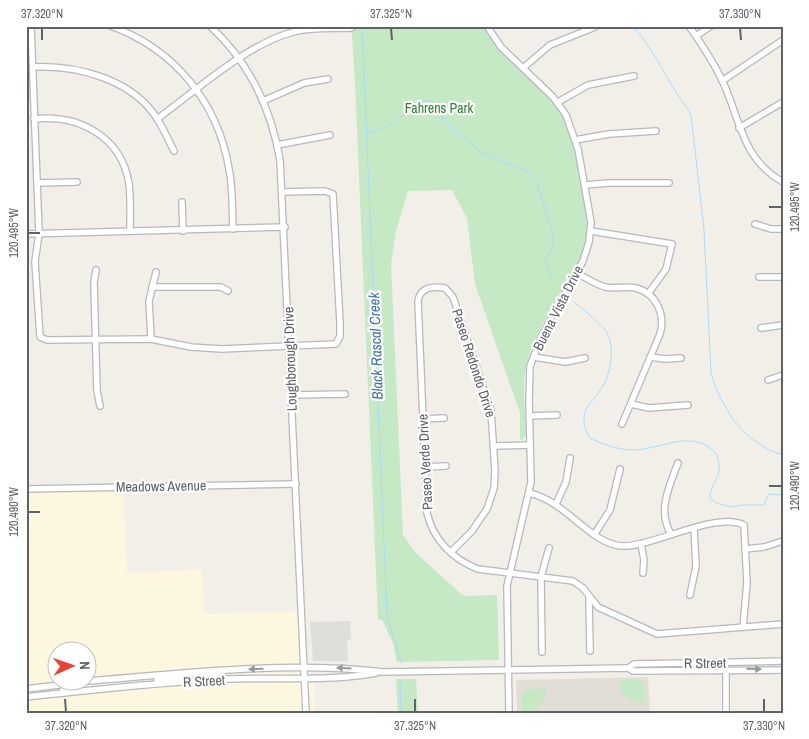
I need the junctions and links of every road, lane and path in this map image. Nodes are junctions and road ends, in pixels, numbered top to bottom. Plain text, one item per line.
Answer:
1 (31, 26) edge
2 (111, 26) edge
3 (210, 26) edge
4 (486, 26) edge
5 (689, 26) edge
6 (711, 26) edge
7 (595, 27) edge
8 (317, 28) edge
9 (351, 28) dead end
10 (696, 36) junction
11 (783, 40) edge
12 (239, 59) junction
13 (32, 68) junction
14 (523, 68) junction
15 (634, 76) dead end
16 (328, 79) dead end
17 (722, 81) junction
18 (197, 90) junction
19 (263, 101) junction
20 (558, 102) junction
21 (783, 102) edge
22 (34, 119) junction
23 (157, 119) junction
24 (739, 128) junction
25 (656, 131) dead end
26 (330, 134) dead end
27 (575, 140) junction
28 (278, 144) junction
29 (174, 151) dead end
30 (77, 182) dead end
31 (783, 182) edge
32 (37, 183) junction
33 (669, 183) dead end
34 (586, 185) junction
35 (283, 192) junction
36 (182, 202) dead end
37 (755, 224) dead end
38 (285, 228) junction
39 (233, 230) junction
40 (591, 230) junction
41 (783, 230) edge
42 (130, 231) junction
43 (183, 231) junction
44 (40, 233) junction
45 (26, 234) edge
46 (96, 270) dead end
47 (156, 272) dead end
48 (577, 273) junction
49 (758, 277) dead end
50 (783, 277) edge
51 (152, 287) junction
52 (228, 290) dead end
53 (648, 294) junction
54 (418, 301) joint
55 (783, 325) edge
56 (761, 328) dead end
57 (151, 339) junction
58 (96, 340) junction
59 (290, 347) junction
60 (534, 357) junction
61 (650, 357) junction
62 (585, 358) dead end
63 (681, 358) dead end
64 (783, 375) edge
65 (768, 380) dead end
66 (345, 394) dead end
67 (292, 395) junction
68 (631, 404) junction
69 (688, 405) dead end
70 (100, 406) dead end
71 (557, 415) dead end
72 (529, 416) junction
73 (444, 418) dead end
74 (423, 419) junction
75 (622, 424) dead end
76 (530, 445) junction
77 (494, 446) junction
78 (570, 458) dead end
79 (678, 464) dead end
80 (446, 466) dead end
81 (425, 467) junction
82 (620, 469) dead end
83 (296, 484) junction
84 (26, 489) edge
85 (529, 493) junction
86 (556, 504) junction
87 (694, 528) junction
88 (671, 534) junction
89 (594, 535) junction
90 (783, 541) edge
91 (641, 544) junction
92 (548, 548) dead end
93 (746, 549) junction
94 (451, 552) junction
95 (508, 573) junction
96 (643, 573) dead end
97 (541, 577) junction
98 (690, 595) dead end
99 (589, 598) junction
100 (783, 624) edge
101 (743, 628) junction
102 (590, 651) dead end
103 (542, 652) dead end
104 (783, 661) edge
105 (628, 668) junction
106 (305, 669) junction
107 (726, 669) junction
108 (233, 670) junction
109 (508, 670) junction
110 (783, 670) edge
111 (195, 672) junction
112 (383, 672) junction
113 (122, 678) junction
114 (305, 678) junction
115 (98, 680) edge
116 (195, 681) junction
117 (98, 684) edge
118 (151, 684) junction
119 (48, 686) edge
120 (26, 689) edge
121 (98, 690) edge
122 (72, 692) edge
123 (60, 693) joint
124 (26, 697) edge
125 (306, 713) edge
126 (509, 713) edge
127 (726, 713) edge

1 - 13 street
2 - 18 street
3 - 12 street, Loughborough Drive
4 - 14 street, Buena Vista Drive
5 - 10 street
6 - 10 street
7 - 14 street
8 - 9 street
8 - 12 street
10 - 17 street
11 - 17 street
12 - 18 street
12 - 19 street, Loughborough Drive
13 - 22 street
13 - 23 street
14 - 20 street, Buena Vista Drive
15 - 20 street
16 - 19 street
17 - 24 street
18 - 23 street
18 - 39 street
19 - 28 street, Loughborough Drive
20 - 27 street, Buena Vista Drive
21 - 24 street
22 - 32 street
22 - 42 street
23 - 29 street
24 - 31 street
25 - 27 street
26 - 28 street
27 - 34 street, Buena Vista Drive
28 - 35 street, Loughborough Drive
30 - 32 street
32 - 44 street
33 - 34 street
34 - 40 street, Buena Vista Drive
35 - 38 street, Loughborough Drive
35 - 59 street
36 - 43 street
37 - 41 street
38 - 39 street
38 - 59 street, Loughborough Drive
39 - 43 street
40 - 48 street, Buena Vista Drive
40 - 53 street
42 - 43 street
42 - 44 street
44 - 45 street
44 - 58 street
46 - 58 street
47 - 51 street
48 - 53 street
48 - 60 street, Buena Vista Drive
49 - 50 street
51 - 52 street
51 - 57 street
53 - 61 street
54 - 74 street, Paseo Verde Drive
54 - 77 street, Paseo Redondo Drive
55 - 56 street
57 - 58 street
57 - 59 street
58 - 70 street
59 - 67 street, Loughborough Drive
60 - 62 street
60 - 72 street, Buena Vista Drive
61 - 63 street
61 - 68 street
64 - 65 street
66 - 67 street
67 - 83 street, Loughborough Drive
68 - 69 street
68 - 75 street
71 - 72 street
72 - 76 street, Buena Vista Drive
73 - 74 street
74 - 81 street, Paseo Verde Drive
76 - 77 street
76 - 85 street, Buena Vista Drive
77 - 94 street, Paseo Redondo Drive
78 - 86 street
79 - 88 street
80 - 81 street
81 - 94 street, Paseo Verde Drive
82 - 89 street
83 - 84 street, Meadows Avenue
83 - 106 street, Loughborough Drive
85 - 86 street
85 - 95 street, Buena Vista Drive
86 - 89 street
87 - 88 street
87 - 93 street
87 - 98 street
88 - 91 street
89 - 91 street
90 - 93 street
91 - 96 street
92 - 97 street
93 - 101 street
94 - 95 street, Paseo Verde Drive
95 - 97 street, Paseo Verde Drive
95 - 109 street, Buena Vista Drive
97 - 99 street, Paseo Verde Drive
97 - 103 street
99 - 101 street, Paseo Verde Drive
99 - 102 street
100 - 101 street, Paseo Verde Drive
104 - 105 street, R Street
105 - 107 street, R Street
105 - 109 street, R Street
106 -> 108 street, R Street
112 -> 106 street, R Street
106 - 114 street, Loughborough Drive
107 -> 110 street, R Street
107 - 127 street
108 - 111 street, R Street
108 - 116 street
109 - 112 street, R Street
109 - 126 street, Buena Vista Drive
111 - 113 street, R Street
111 - 118 street
112 - 114 street, R Street
113 - 115 street, R Street
113 - 117 street
114 - 116 street, R Street
114 - 125 street, Loughborough Drive
116 - 118 street, R Street
118 - 121 street, R Street
119 - 120 street
122 - 123 street, R Street
123 - 124 street, R Street

